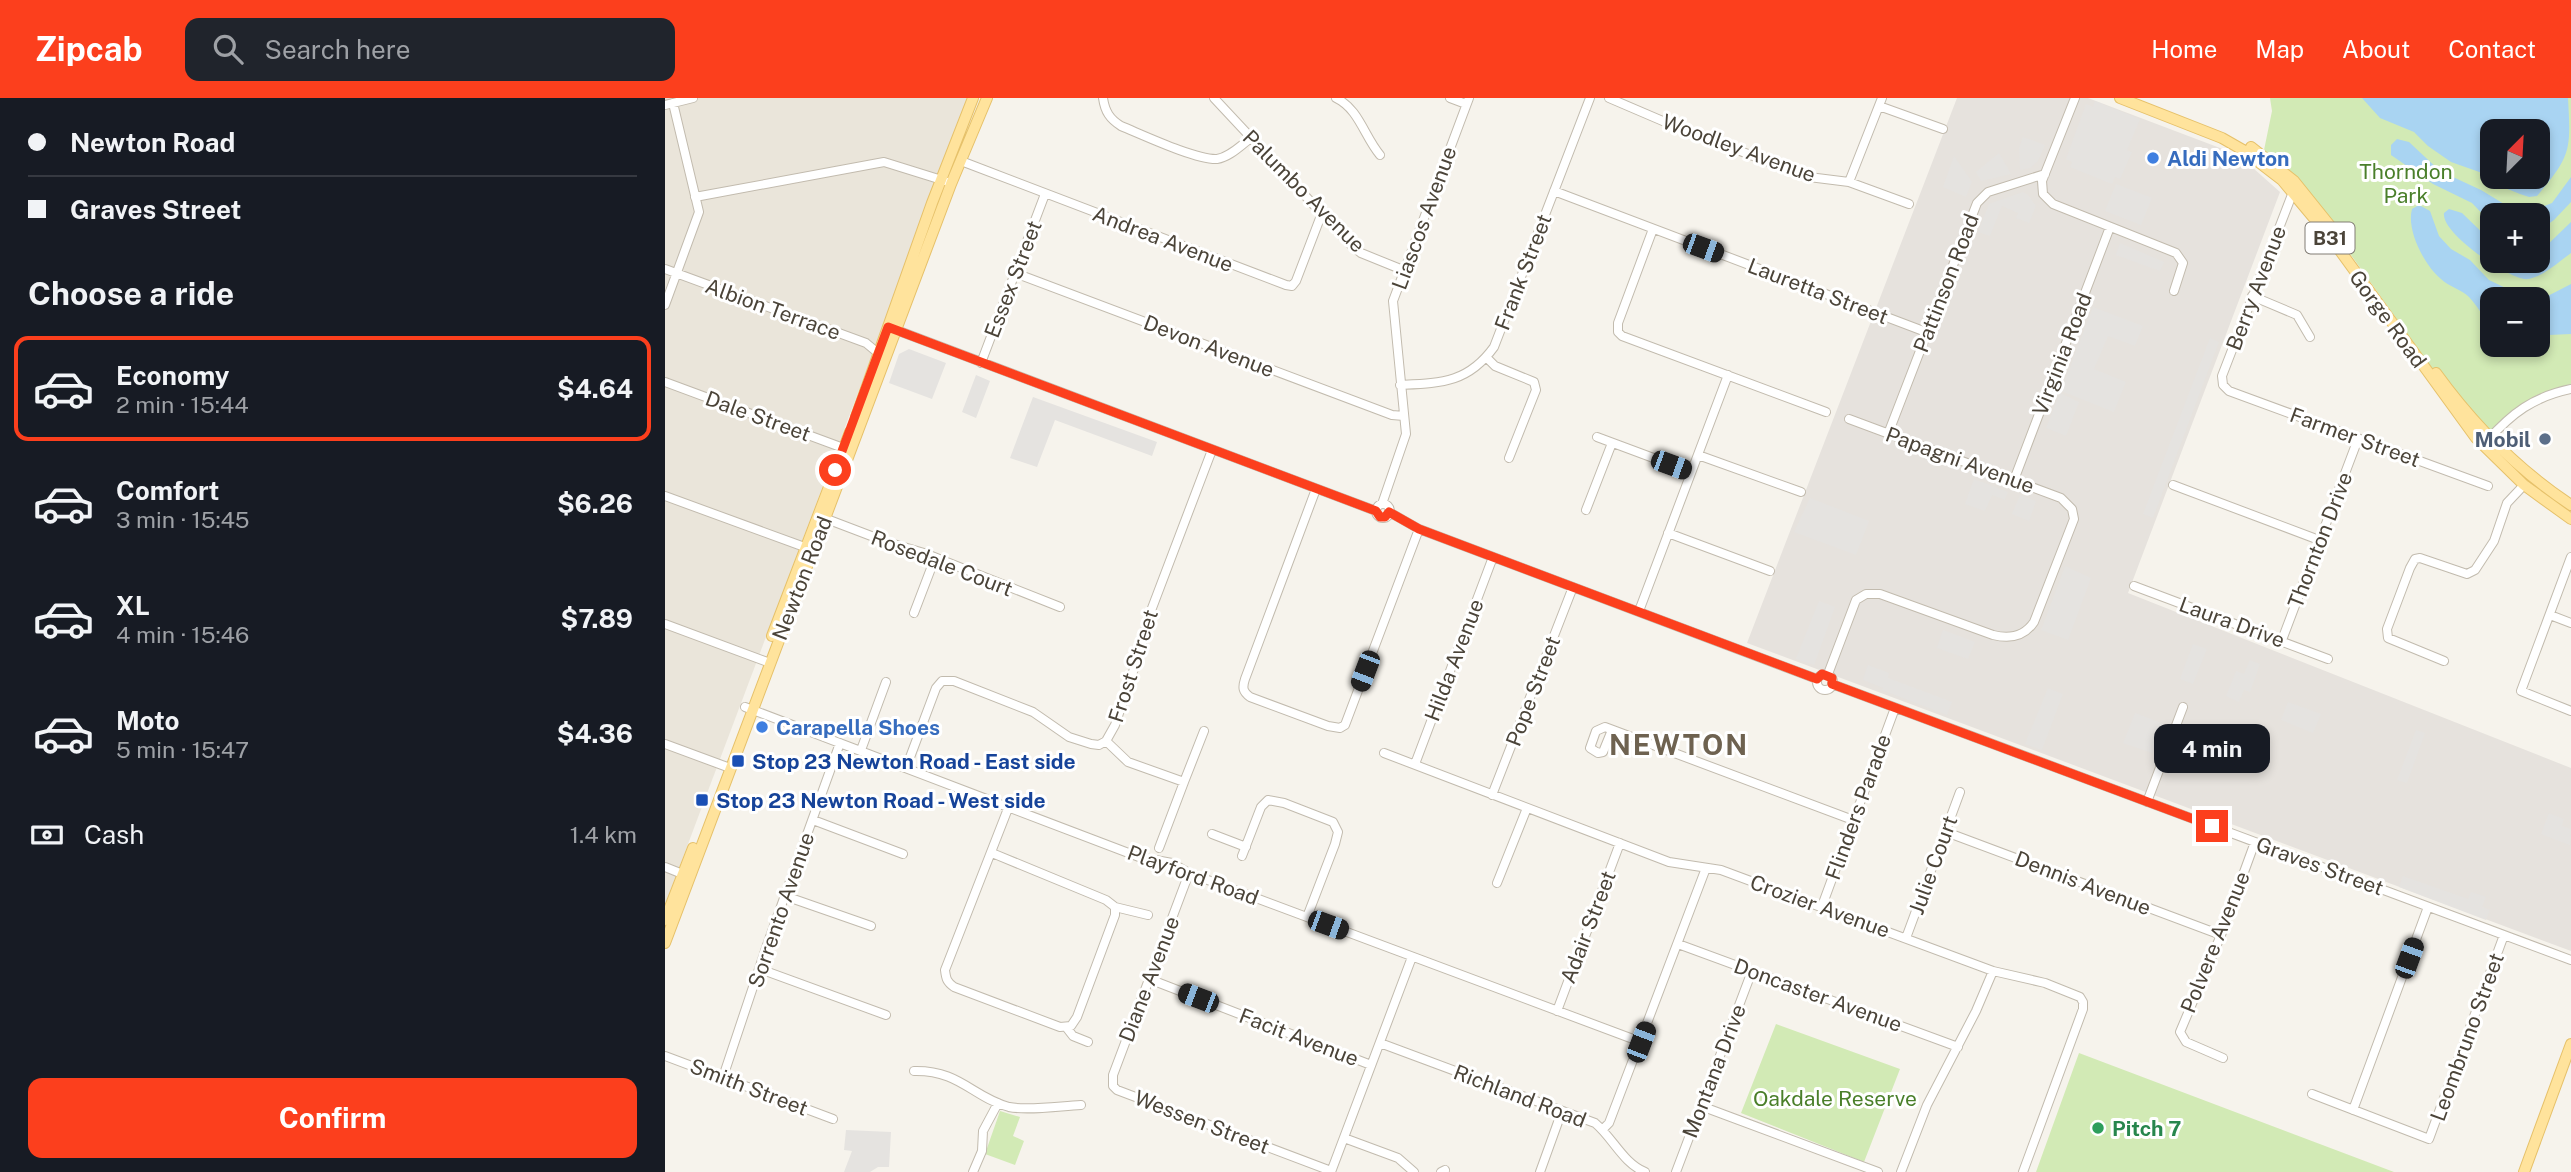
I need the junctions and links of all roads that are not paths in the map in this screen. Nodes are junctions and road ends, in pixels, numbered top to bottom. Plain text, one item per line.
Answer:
1 (694, 98) edge
2 (973, 98) edge
3 (987, 98) edge
4 (1104, 98) edge
5 (1214, 98) edge
6 (1336, 98) edge
7 (1450, 98) edge
8 (1590, 98) edge
9 (1609, 98) edge
10 (2074, 98) edge
11 (2120, 98) edge
12 (2140, 98) edge
13 (1358, 99) edge
14 (1468, 101) edge
15 (1880, 102) edge
16 (669, 104) edge
17 (1351, 108) junction
18 (1943, 129) dead end
19 (1251, 138) junction
20 (1380, 155) dead end
21 (961, 161) junction
22 (2045, 174) junction
23 (946, 182) junction
24 (1849, 182) junction
25 (1554, 191) junction
26 (2293, 191) junction
27 (1045, 194) junction
28 (695, 197) junction
29 (1909, 204) dead end
30 (1322, 213) junction
31 (2110, 227) junction
32 (1653, 229) junction
33 (665, 269) edge
34 (1403, 270) junction
35 (1015, 273) junction
36 (676, 274) junction
37 (2174, 290) dead end
38 (2252, 296) junction
39 (665, 305) edge
40 (892, 328) junction
41 (1926, 332) junction
42 (2309, 337) dead end
43 (878, 353) junction
44 (1486, 357) junction
45 (981, 363) junction
46 (1728, 375) junction
47 (665, 382) edge
48 (1400, 385) junction
49 (2223, 385) joint
50 (2571, 389) edge
51 (1826, 412) dead end
52 (1404, 416) junction
53 (1849, 419) dead end
54 (1888, 434) junction
55 (1597, 437) dead end
56 (2358, 439) junction
57 (2486, 442) junction
58 (1612, 443) junction
59 (847, 449) junction
60 (1212, 450) junction
61 (1698, 454) junction
62 (1509, 458) dead end
63 (1691, 472) junction
64 (2014, 480) junction
65 (2173, 485) dead end
66 (2523, 485) junction
67 (2488, 486) dead end
68 (1316, 489) junction
69 (1801, 492) dead end
70 (665, 496) edge
71 (2571, 505) edge
72 (1379, 507) junction
73 (1586, 510) dead end
74 (824, 518) junction
75 (2571, 519) edge
76 (1419, 529) junction
77 (1668, 533) junction
78 (2319, 540) junction
79 (809, 549) junction
80 (1493, 556) junction
81 (2571, 557) edge
82 (935, 558) junction
83 (1770, 571) dead end
84 (2134, 586) dead end
85 (1573, 587) junction
86 (1060, 607) dead end
87 (1639, 611) junction
88 (914, 613) dead end
89 (2550, 615) junction
90 (2571, 623) edge
91 (665, 624) edge
92 (2282, 640) junction
93 (2329, 659) dead end
94 (2444, 661) dead end
95 (766, 662) junction
96 (1828, 674) junction
97 (1817, 679) junction
98 (886, 682) dead end
99 (1832, 684) junction
100 (2183, 707) dead end
101 (749, 708) junction
102 (1895, 708) junction
103 (2571, 711) edge
104 (1612, 730) dead end
105 (1204, 731) dead end
106 (1106, 741) junction
107 (840, 743) junction
108 (665, 744) edge
109 (860, 750) junction
110 (1384, 753) dead end
111 (1415, 764) junction
112 (726, 767) junction
113 (906, 768) junction
114 (1184, 782) junction
115 (1960, 792) dead end
116 (1492, 794) junction
117 (2147, 802) junction
118 (1009, 806) junction
119 (1527, 808) junction
120 (813, 820) junction
121 (1853, 820) junction
122 (1946, 832) junction
123 (1212, 834) dead end
124 (2255, 842) junction
125 (1620, 843) junction
126 (1159, 848) dead end
127 (992, 853) junction
128 (904, 854) dead end
129 (665, 867) edge
130 (1706, 868) junction
131 (1189, 873) junction
132 (686, 875) junction
133 (1497, 883) dead end
134 (785, 896) junction
135 (1822, 906) junction
136 (1115, 907) junction
137 (2428, 907) junction
138 (1147, 915) dead end
139 (1307, 917) junction
140 (665, 920) edge
141 (871, 926) dead end
142 (2221, 934) junction
143 (2504, 936) junction
144 (1906, 938) junction
145 (665, 943) edge
146 (1678, 944) junction
147 (1412, 957) junction
148 (2571, 960) edge
149 (761, 969) junction
150 (1752, 971) junction
151 (1993, 971) junction
152 (1149, 979) junction
153 (1557, 1011) junction
154 (886, 1015) dead end
155 (1066, 1027) junction
156 (1089, 1042) dead end
157 (1641, 1042) junction
158 (1380, 1043) junction
159 (2571, 1044) edge
160 (1958, 1046) junction
161 (665, 1056) edge
162 (2223, 1058) dead end
163 (1371, 1065) junction
164 (914, 1071) dead end
165 (723, 1077) junction
166 (1113, 1086) joint
167 (2312, 1094) dead end
168 (998, 1103) junction
169 (1081, 1105) dead end
170 (1701, 1106) junction
171 (2353, 1110) junction
172 (1562, 1111) junction
173 (833, 1119) dead end
174 (1603, 1129) junction
175 (1344, 1138) junction
176 (973, 1172) edge
177 (1331, 1172) edge
178 (1414, 1172) edge
179 (1540, 1172) edge
180 (1645, 1172) edge
181 (1676, 1172) edge
182 (1878, 1172) edge
183 (1901, 1172) edge
184 (2023, 1172) edge
185 (2524, 1172) edge

1 - 16 street
2 - 23 main road, Newton Road
3 - 21 main road, Newton Road
4 - 19 street
5 - 19 street, Palumbo Avenue
6 - 17 street
7 - 14 street
8 - 25 street, Frank Street
9 - 24 street, Woodley Avenue
10 - 22 street
11 - 26 main road, Gorge Road / B31
12 - 57 main road, Gorge Road / B31
13 - 17 street
14 - 34 street, Liascos Avenue
15 - 18 street
15 - 24 street
16 - 28 street
17 - 20 street
19 - 30 street, Palumbo Avenue
21 - 23 main road, Newton Road
21 - 27 street, Andrea Avenue
22 - 31 street
22 - 41 street, Pattinson Road
23 - 28 street
23 - 40 main road, Newton Road
24 - 29 street, Woodley Avenue
25 - 32 street, Lauretta Street
25 - 44 street, Frank Street
26 - 38 street, Berry Avenue
26 - 57 main road, Gorge Road / B31
27 - 30 street, Andrea Avenue
27 - 35 street, Essex Street
28 - 36 street
30 - 34 street, Palumbo Avenue
31 - 37 street
31 - 64 street, Virginia Road
32 - 41 street, Lauretta Street
32 - 46 street
33 - 36 street, Albion Terrace
34 - 48 street, Liascos Avenue
35 - 45 street, Essex Street
35 - 52 street, Devon Avenue
36 - 39 street
36 - 43 street, Albion Terrace
38 - 42 street
38 - 49 street, Berry Avenue
40 - 43 main road, Newton Road
40 - 45 street
40 - 59 main road, Newton Road
41 - 54 street, Pattinson Road
43 - 59 main road, Newton Road
44 - 48 street, Frank Street
44 - 62 street
45 - 60 street
46 - 51 street
46 - 61 street
47 - 59 street, Dale Street
48 - 52 street, Liascos Avenue
49 - 56 street, Farmer Street
50 - 57 street
52 - 72 street, Liascos Avenue
53 - 54 street, Papagni Avenue
54 - 64 street, Papagni Avenue
55 - 58 street
56 - 67 street, Farmer Street
56 - 78 street, Thornton Drive
57 - 66 main road, Gorge Road / B31
57 - 71 main road, Gorge Road / B31
58 - 63 street
58 - 73 street
59 - 74 main road, Newton Road
59 - 79 main road, Newton Road
60 - 68 street
60 - 106 street, Frost Street
61 - 63 street
61 - 69 street
63 - 77 street
64 - 96 street, Papagni Avenue
65 - 78 street
66 - 75 main road, Gorge Road / B31
66 - 94 street
68 - 72 street
68 - 76 street
70 - 79 street
72 - 76 street
74 - 79 main road, Newton Road
74 - 82 street, Rosedale Court
76 - 80 street
77 - 83 street
77 - 87 street
78 - 92 street, Thornton Drive
79 - 95 main road, Newton Road
80 - 85 street
80 - 111 street, Hilda Avenue
81 - 89 street
82 - 86 street, Rosedale Court
82 - 88 street
84 - 92 street, Laura Drive
85 - 87 street
85 - 116 street, Pope Street
87 - 97 street
89 - 90 street
89 - 103 street
91 - 95 street
92 - 93 street, Laura Drive
95 - 101 main road, Newton Road
96 - 97 street
96 - 99 street
97 - 99 street
98 - 109 street
99 - 102 street, Graves Street
100 - 117 street
101 - 107 street, Playford Road
101 - 112 main road, Newton Road
102 - 117 street, Graves Street
102 - 121 street, Flinders Parade
104 - 121 street
105 - 114 street
106 - 113 street, Frost Street
106 - 114 street
107 - 109 street, Playford Road
107 - 120 street, Sorrento Avenue
108 - 112 street
109 - 113 street, Playford Road
110 - 111 street, Crozier Avenue
111 - 116 street, Crozier Avenue
112 - 132 main road, Newton Road
113 - 118 street, Playford Road
114 - 126 street
115 - 122 street, Julie Court
116 - 119 street, Crozier Avenue
117 - 124 street, Graves Street
118 - 127 street
118 - 131 street, Playford Road
119 - 125 street, Crozier Avenue
119 - 133 street
120 - 128 street
120 - 134 street, Sorrento Avenue
121 - 135 street, Flinders Parade
122 - 142 street, Dennis Avenue
122 - 144 street, Julie Court
123 - 139 street
124 - 137 street, Graves Street
124 - 142 street, Polvere Avenue
125 - 130 street, Crozier Avenue
125 - 153 street, Adair Street
127 - 136 street
127 - 155 street
129 - 132 street
130 - 135 street, Crozier Avenue
130 - 146 street
131 - 139 street, Playford Road
131 - 152 street, Diane Avenue
132 - 140 main road, Newton Road
132 - 145 main road, Newton Road
134 - 141 street
134 - 149 street, Sorrento Avenue
135 - 144 street, Crozier Avenue
136 - 138 street
136 - 155 street
137 - 143 street, Graves Street
137 - 171 street
139 - 147 street, Playford Road
142 - 162 street, Polvere Avenue
143 - 148 street, Graves Street
143 - 171 street, Leombruno Street
144 - 151 street, Crozier Avenue
146 - 150 street, Doncaster Avenue
146 - 157 street
147 - 153 street, Playford Road
147 - 158 street
149 - 154 street
149 - 165 street, Sorrento Avenue
150 - 160 street, Doncaster Avenue
150 - 170 street, Montana Drive
151 - 160 street
151 - 184 street, Crozier Avenue
152 - 163 street, Facit Avenue
152 - 166 street, Diane Avenue
153 - 157 street, Playford Road
155 - 156 street
157 - 174 street
158 - 163 street
158 - 172 street, Richland Road
159 - 185 main road
160 - 183 street
161 - 165 street, Smith Street
163 - 175 street
164 - 168 street
165 - 173 street, Smith Street
166 - 177 street, Wessen Street
167 - 171 street, Leombruno Street
168 - 169 street
168 - 176 street
170 - 181 street, Montana Drive
170 - 182 street
172 - 174 street, Richland Road
172 - 179 street
174 - 180 street, Richland Road
175 - 177 street
175 - 178 street

